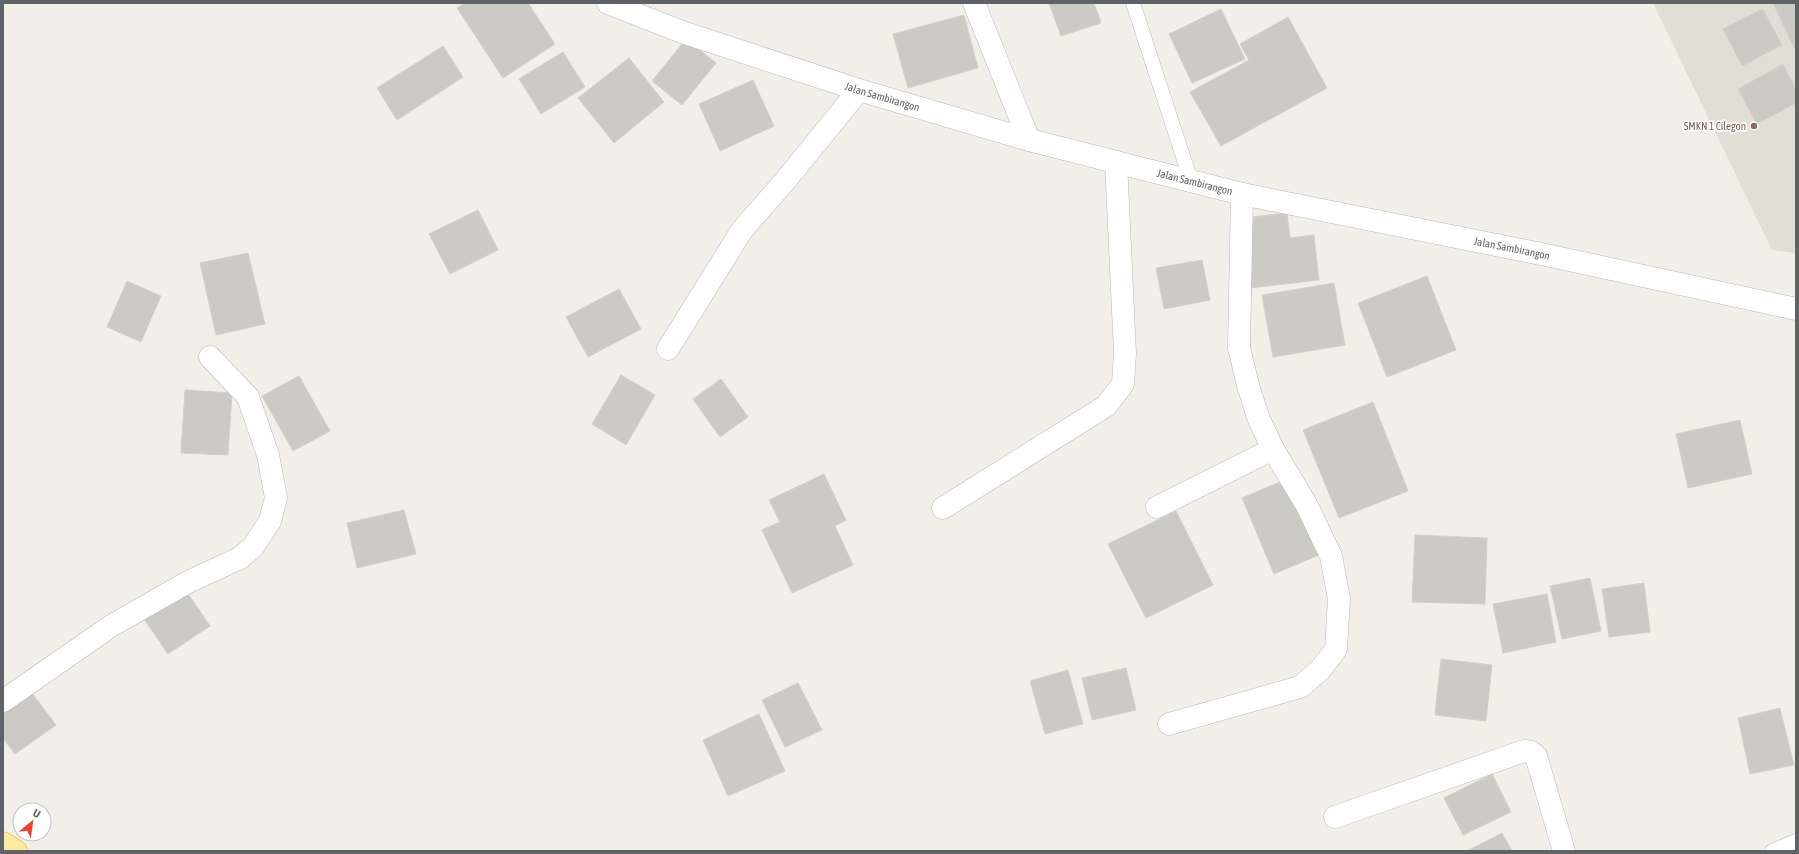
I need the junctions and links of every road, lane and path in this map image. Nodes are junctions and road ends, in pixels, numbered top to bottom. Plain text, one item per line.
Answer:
1 (608, 3) edge
2 (974, 3) edge
3 (1132, 3) edge
4 (859, 90) junction
5 (1028, 140) junction
6 (1116, 162) junction
7 (1191, 181) junction
8 (1242, 194) junction
9 (1796, 309) edge
10 (668, 349) dead end
11 (210, 357) dead end
12 (1273, 449) junction
13 (1157, 506) dead end
14 (943, 508) dead end
15 (3, 701) edge
16 (1169, 724) dead end
17 (1335, 817) dead end
18 (1796, 841) edge
19 (3, 843) edge
20 (16, 851) edge
21 (1564, 851) edge
22 (1772, 851) edge

1 - 4 street, Jalan Sambirangon
2 - 5 street
3 - 7 lane
4 - 5 street, Jalan Sambirangon
4 - 10 street
5 - 6 street, Jalan Sambirangon
6 - 7 street, Jalan Sambirangon
6 - 14 street
7 - 8 street, Jalan Sambirangon
8 - 9 street, Jalan Sambirangon
8 - 12 street
11 - 15 street
12 - 13 street
12 - 16 street
17 - 21 street
18 - 22 lane
19 - 20 highway

